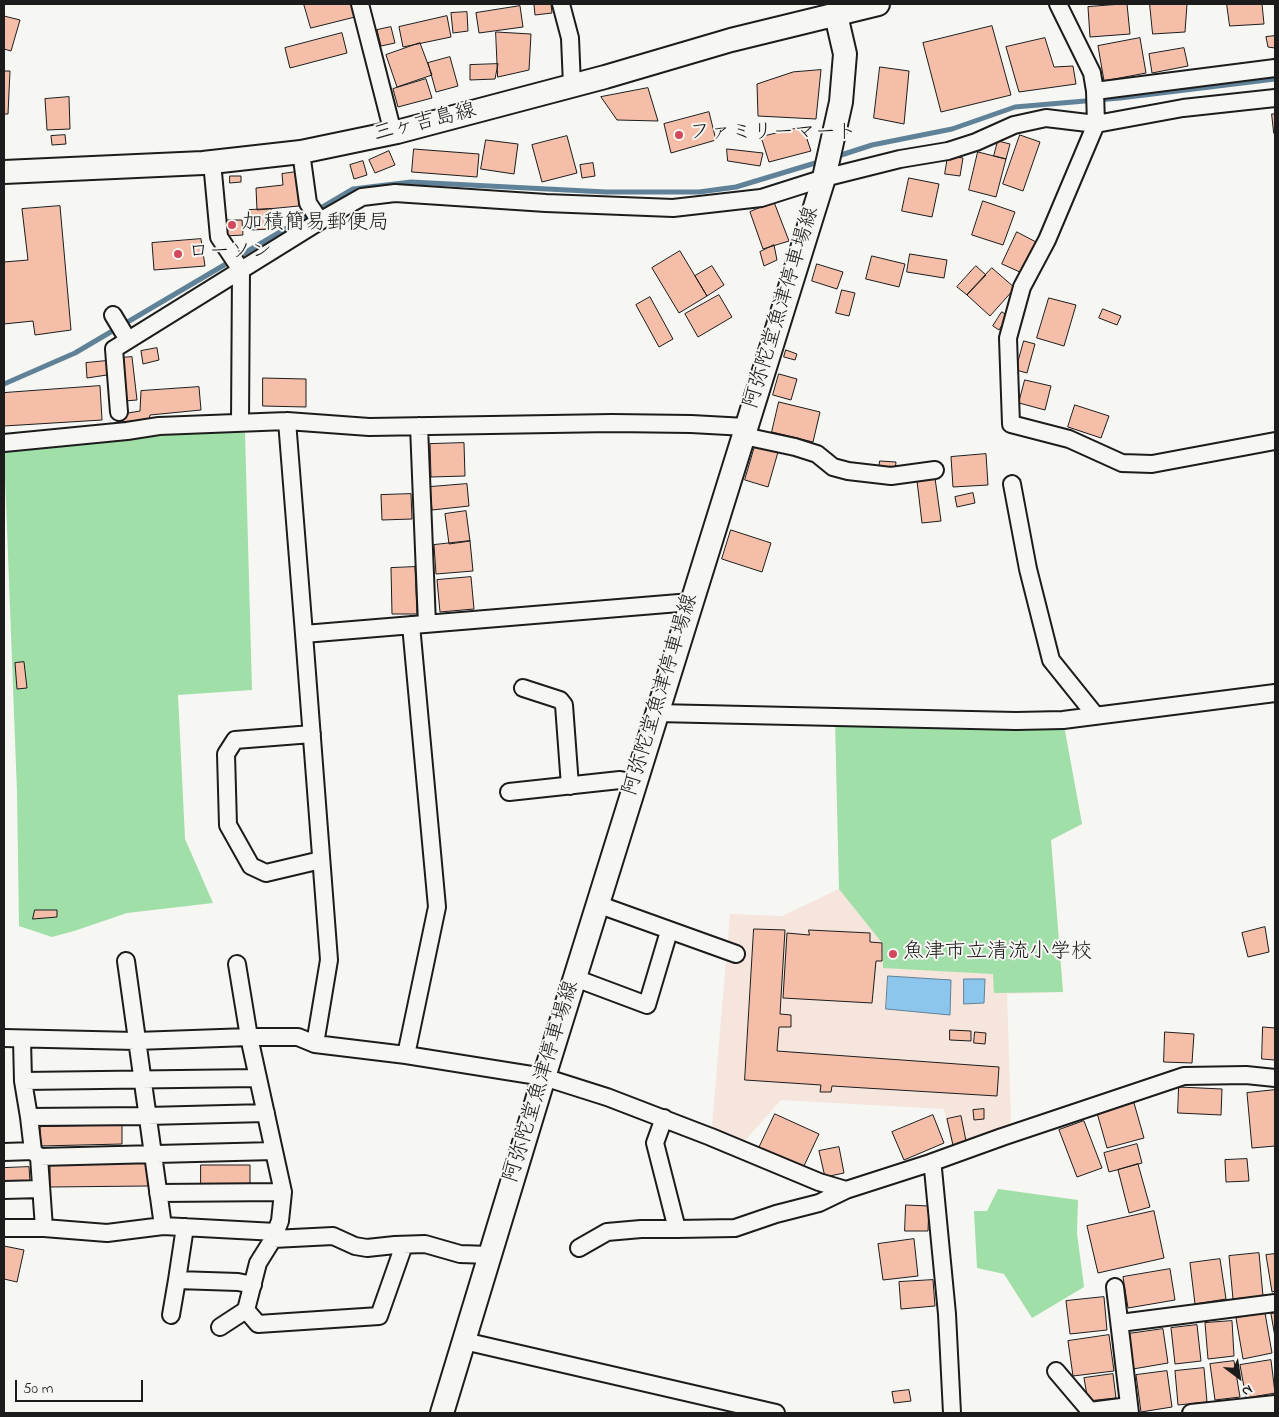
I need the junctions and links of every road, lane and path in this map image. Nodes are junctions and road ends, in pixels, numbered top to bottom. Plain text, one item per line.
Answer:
1 (360, 4) edge
2 (562, 4) edge
3 (878, 4) edge
4 (1058, 4) edge
5 (836, 15) junction
6 (1275, 68) edge
7 (572, 85) junction
8 (1095, 91) junction
9 (1275, 98) edge
10 (1096, 124) junction
11 (393, 133) junction
12 (301, 152) junction
13 (212, 162) junction
14 (4, 172) edge
15 (824, 178) junction
16 (320, 221) junction
17 (241, 270) junction
18 (113, 315) dead end
19 (128, 340) junction
20 (119, 412) dead end
21 (287, 421) junction
22 (240, 423) junction
23 (419, 426) junction
24 (745, 432) junction
25 (1275, 441) edge
26 (4, 443) edge
27 (935, 470) dead end
28 (1012, 484) dead end
29 (690, 602) junction
30 (428, 624) junction
31 (411, 625) junction
32 (304, 634) junction
33 (523, 688) dead end
34 (1275, 693) edge
35 (656, 713) junction
36 (1096, 716) junction
37 (312, 734) junction
38 (635, 784) junction
39 (570, 786) junction
40 (509, 792) dead end
41 (321, 860) junction
42 (598, 904) junction
43 (667, 938) dead end
44 (736, 954) dead end
45 (126, 961) dead end
46 (237, 964) dead end
47 (575, 978) junction
48 (250, 1037) junction
49 (4, 1038) edge
50 (22, 1039) junction
51 (136, 1041) junction
52 (315, 1044) junction
53 (406, 1055) junction
54 (544, 1077) junction
55 (258, 1078) junction
56 (1275, 1078) edge
57 (142, 1079) junction
58 (23, 1081) junction
59 (266, 1113) junction
60 (147, 1116) junction
61 (29, 1117) junction
62 (664, 1118) junction
63 (274, 1151) junction
64 (4, 1152) edge
65 (36, 1154) junction
66 (153, 1154) junction
67 (930, 1164) junction
68 (41, 1189) junction
69 (4, 1190) edge
70 (846, 1190) junction
71 (283, 1192) junction
72 (158, 1193) junction
73 (163, 1226) junction
74 (185, 1227) junction
75 (4, 1228) edge
76 (44, 1228) junction
77 (677, 1229) junction
78 (274, 1236) junction
79 (404, 1245) junction
80 (579, 1248) dead end
81 (490, 1256) junction
82 (177, 1280) junction
83 (253, 1285) junction
84 (1115, 1287) dead end
85 (1275, 1303) edge
86 (246, 1310) junction
87 (171, 1315) dead end
88 (1120, 1323) junction
89 (220, 1327) dead end
90 (464, 1341) junction
91 (1056, 1371) dead end
92 (1275, 1404) edge
93 (1129, 1409) edge
94 (442, 1413) edge
95 (776, 1413) edge
96 (952, 1413) edge
97 (1191, 1413) edge

1 - 11 street
2 - 7 street
3 - 5 main road
4 - 8 street
5 - 7 main road, 三ヶ吉島線
5 - 15 main road, 阿弥陀堂魚津停車場線
6 - 8 street
7 - 11 main road, 三ヶ吉島線
8 - 10 street
9 - 10 street
10 - 15 street
10 - 25 street
11 - 12 main road, 三ヶ吉島線
12 - 13 main road, 三ヶ吉島線
12 - 16 street
13 - 14 main road, 三ヶ吉島線
13 - 17 street
15 - 16 street
15 - 24 main road, 阿弥陀堂魚津停車場線
16 - 17 street
17 - 19 street
17 - 22 street
18 - 19 street
19 - 20 street
21 - 22 street
21 - 23 street
21 - 32 street
22 - 26 street
23 - 24 street
23 - 30 street
24 - 27 street
24 - 29 main road, 阿弥陀堂魚津停車場線
28 - 36 street
29 - 30 street
29 - 35 main road, 阿弥陀堂魚津停車場線
30 - 31 street
31 - 32 street
31 - 53 street
32 - 37 street
33 - 39 street
34 - 36 street
35 - 36 street
35 - 38 main road, 阿弥陀堂魚津停車場線
37 - 41 street
37 - 41 street
38 - 39 street
38 - 42 main road, 阿弥陀堂魚津停車場線
39 - 40 street
41 - 52 street
42 - 44 street
42 - 47 main road, 阿弥陀堂魚津停車場線
43 - 47 street
45 - 51 street
46 - 48 street
47 - 54 main road, 阿弥陀堂魚津停車場線
48 - 51 street
48 - 52 street
48 - 55 street
49 - 50 street
50 - 51 street
50 - 58 street
51 - 57 street
52 - 53 street
53 - 54 street
54 - 62 street
54 - 81 main road, 阿弥陀堂魚津停車場線
55 - 57 street
55 - 59 street
56 - 67 street
57 - 58 street
57 - 60 street
58 - 61 street
59 - 60 street
59 - 63 street
60 - 61 street
60 - 66 street
61 - 65 street
62 - 70 street
62 - 77 street
63 - 66 street
63 - 71 street
64 - 65 street
65 - 66 street
65 - 68 street
66 - 72 street
67 - 70 street
67 - 96 street
68 - 69 street
68 - 76 street
70 - 77 street
71 - 72 street
71 - 78 street
72 - 73 street
73 - 74 street
73 - 76 street
74 - 78 street
74 - 82 street
75 - 76 street
77 - 80 street
78 - 79 street
78 - 83 street
79 - 81 street
79 - 86 street
81 - 90 main road, 阿弥陀堂魚津停車場線
82 - 83 street
82 - 87 street
83 - 86 street
84 - 88 street
85 - 88 street
86 - 89 street
88 - 93 street
90 - 94 main road, 阿弥陀堂魚津停車場線
90 - 95 street
91 - 93 street
92 - 97 street

